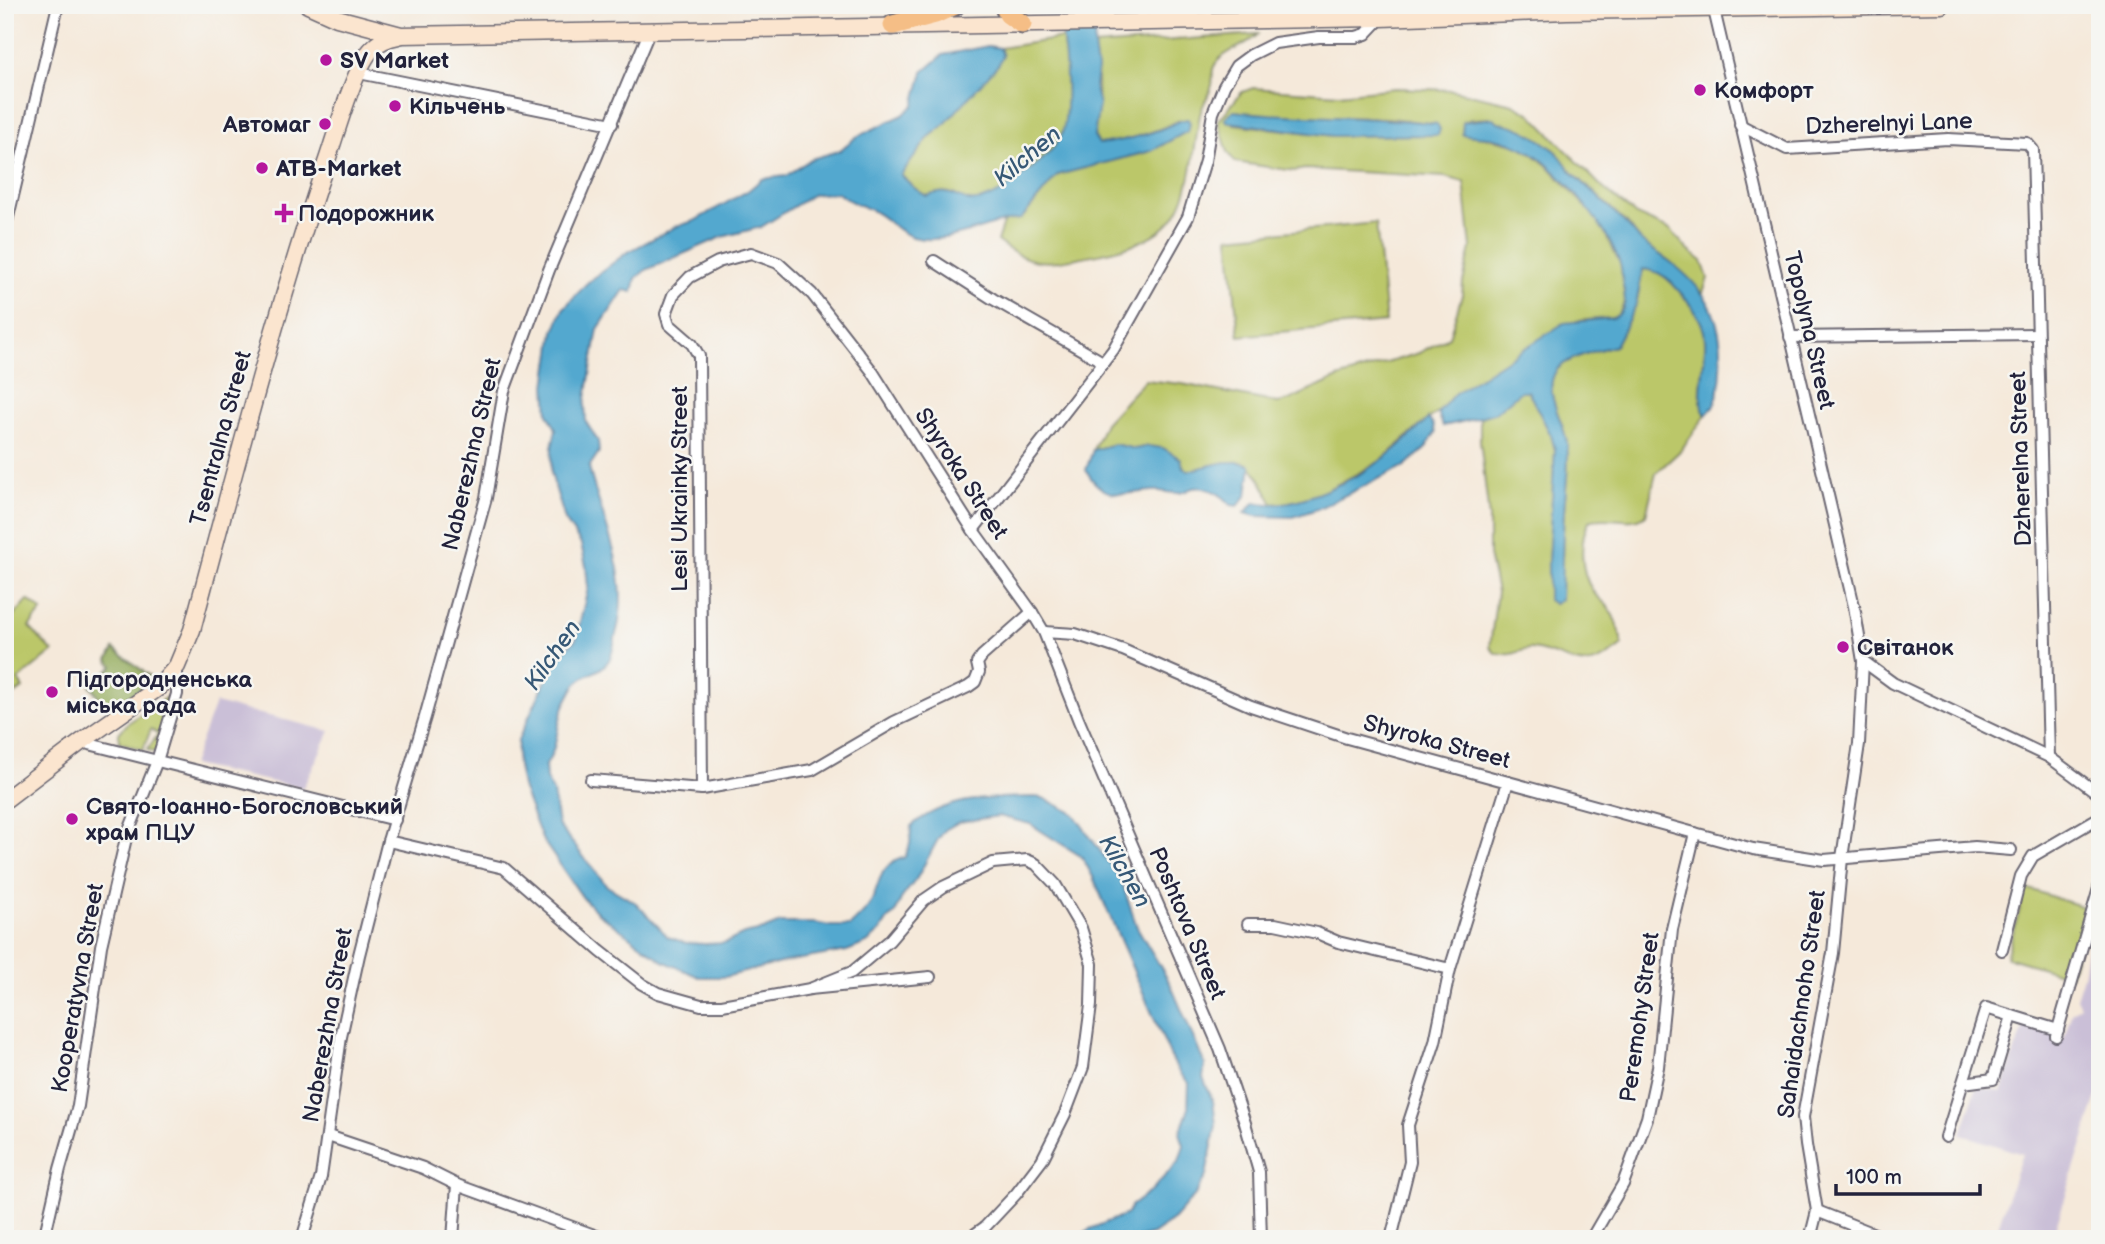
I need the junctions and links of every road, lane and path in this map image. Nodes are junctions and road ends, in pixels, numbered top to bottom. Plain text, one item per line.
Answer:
1 (58, 5) edge
2 (308, 5) edge
3 (956, 5) edge
4 (1004, 5) edge
5 (1941, 5) edge
6 (1714, 10) junction
7 (1142, 14) edge
8 (1381, 18) junction
9 (1032, 24) junction
10 (893, 25) junction
11 (650, 30) junction
12 (401, 35) junction
13 (359, 73) junction
14 (612, 124) junction
15 (1740, 125) junction
16 (2034, 159) joint
17 (5, 230) edge
18 (751, 253) joint
19 (934, 261) dead end
20 (2037, 334) junction
21 (1790, 337) junction
22 (1103, 362) junction
23 (972, 530) junction
24 (1032, 612) junction
25 (1044, 632) junction
26 (1863, 661) junction
27 (177, 666) junction
28 (81, 742) junction
29 (2049, 757) junction
30 (157, 761) junction
31 (591, 780) dead end
32 (1508, 782) junction
33 (702, 789) junction
34 (2100, 794) edge
35 (5, 800) edge
36 (2100, 817) edge
37 (396, 820) junction
38 (1695, 833) junction
39 (388, 841) junction
40 (2011, 850) dead end
41 (1842, 858) junction
42 (2100, 885) edge
43 (1248, 924) dead end
44 (2002, 950) dead end
45 (1450, 969) junction
46 (930, 976) dead end
47 (810, 989) junction
48 (2011, 1016) junction
49 (1963, 1083) junction
50 (328, 1136) junction
51 (1946, 1137) dead end
52 (457, 1185) junction
53 (1817, 1211) junction
54 (44, 1239) edge
55 (302, 1239) edge
56 (453, 1239) edge
57 (605, 1239) edge
58 (968, 1239) edge
59 (1261, 1239) edge
60 (1391, 1239) edge
61 (1591, 1239) edge
62 (1810, 1239) edge
63 (1887, 1239) edge

1 - 17 street
2 - 12 main road
3 - 10 highway
4 - 9 highway
5 - 6 main road
6 - 8 main road
6 - 15 street, Topolyna Street
7 - 8 main road
7 - 9 main road
8 - 22 street
9 - 10 main road
10 - 11 main road
11 - 12 main road
11 - 14 street, Naberezhna Street
12 - 13 main road, Tsentralna Street
13 - 14 street
13 - 27 main road, Tsentralna Street
14 - 37 street, Naberezhna Street
15 - 16 street, Dzherelnyi Lane
15 - 21 street, Topolyna Street
16 - 20 street, Dzherelna Street
18 - 23 street, Shyroka Street
18 - 33 street, Lesi Ukrainky Street
19 - 22 street
20 - 21 street
20 - 29 street, Dzherelna Street
21 - 26 street, Topolyna Street
22 - 23 street
23 - 24 street, Shyroka Street
24 - 25 street, Shyroka Street
24 - 33 street
25 - 32 street, Shyroka Street
25 - 59 street, Poshtova Street
26 - 29 street
26 - 41 street
27 - 28 main road, Tsentralna Street
27 - 30 street, Kooperatyvna Street
28 - 30 street
28 - 35 main road, Tsentralna Street
29 - 34 street
30 - 37 street
30 - 54 street, Kooperatyvna Street
31 - 33 street
32 - 38 street, Shyroka Street
32 - 45 street
36 - 44 street
37 - 39 street, Naberezhna Street
38 - 41 street, Shyroka Street
38 - 61 street, Peremohy Street
39 - 47 street
39 - 50 street, Naberezhna Street
40 - 41 street, Shyroka Street
41 - 53 street, Sahaidachnoho Street
42 - 48 street
43 - 45 street
45 - 60 street
46 - 47 street
47 - 58 street
48 - 49 street
48 - 49 street
49 - 51 street
50 - 52 street
50 - 55 street, Naberezhna Street
52 - 56 street
52 - 57 street
53 - 62 street, Sahaidachnoho Street
53 - 63 street

